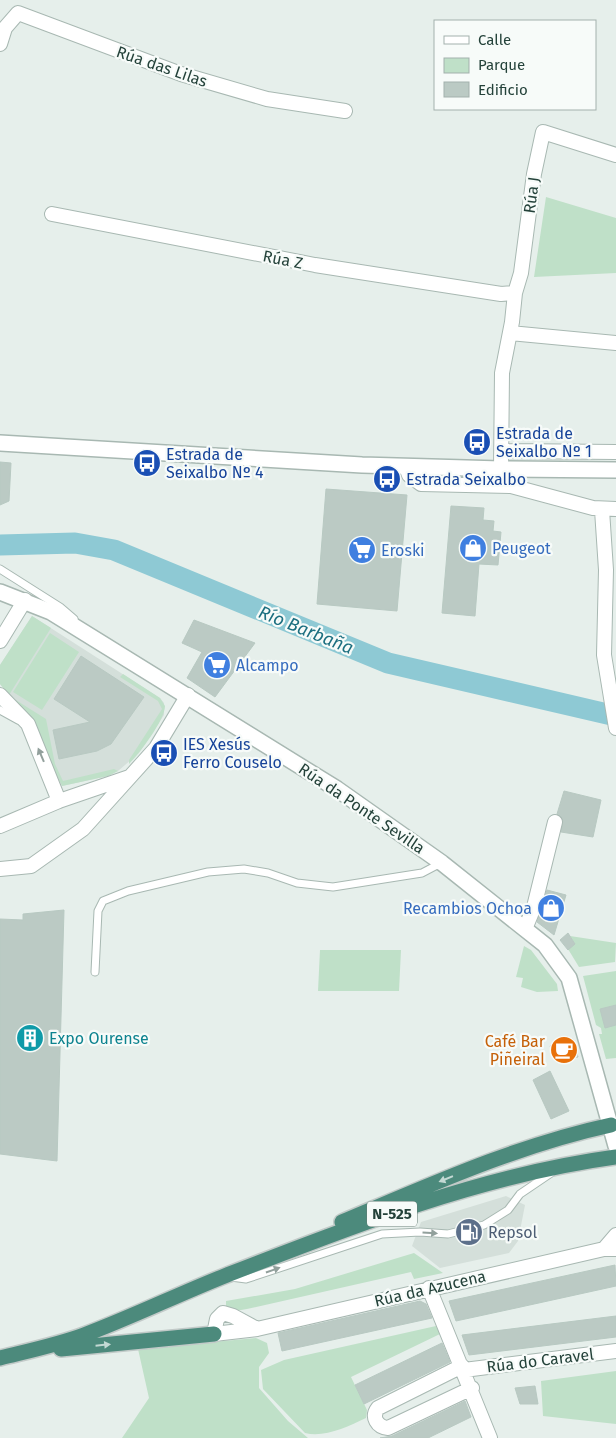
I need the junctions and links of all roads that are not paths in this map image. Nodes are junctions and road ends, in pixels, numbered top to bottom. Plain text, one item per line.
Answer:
1 (0, 44) edge
2 (345, 111) dead end
3 (616, 155) edge
4 (52, 214) dead end
5 (515, 293) junction
6 (510, 332) junction
7 (616, 343) edge
8 (0, 443) edge
9 (502, 451) junction
10 (616, 452) edge
11 (406, 467) junction
12 (501, 469) junction
13 (616, 470) edge
14 (609, 509) edge
15 (0, 569) edge
16 (0, 592) edge
17 (25, 600) junction
18 (98, 640) junction
19 (0, 641) edge
20 (188, 695) junction
21 (0, 696) edge
22 (0, 710) edge
23 (28, 724) junction
24 (616, 728) edge
25 (132, 776) junction
26 (59, 800) junction
27 (555, 822) dead end
28 (0, 826) edge
29 (442, 863) junction
30 (0, 870) edge
31 (525, 929) junction
32 (95, 972) dead end
33 (614, 1132) edge
34 (616, 1157) edge
35 (562, 1167) junction
36 (616, 1235) edge
37 (610, 1249) edge
38 (226, 1276) junction
39 (429, 1288) junction
40 (257, 1329) junction
41 (214, 1334) junction
42 (616, 1351) edge
43 (19, 1353) junction
44 (0, 1358) edge
45 (463, 1368) junction
46 (472, 1388) junction
47 (490, 1438) edge

1 - 2 street, Rúa das Lilas
3 - 5 street, Rúa J
4 - 5 street, Rúa Z
5 - 6 street, Rúa J
6 - 7 street
6 - 9 street, Rúa J
8 - 11 street
9 - 10 street
9 - 12 street, Rúa J
11 - 12 street
11 - 14 street
12 - 13 street
14 - 24 street
15 - 18 lane
16 - 17 street, Rúa da Ponte Sevilla
17 - 18 street, Rúa da Ponte Sevilla
17 - 19 street
18 - 20 street, Rúa da Ponte Sevilla
20 - 25 street
20 - 29 street, Rúa da Ponte Sevilla
21 - 23 street
22 - 23 lane
26 -> 23 street
25 - 26 street
25 - 30 street
26 - 28 street
27 - 31 street
29 - 31 street, Rúa da Ponte Sevilla
29 - 32 lane
31 - 33 street, Rúa da Ponte Sevilla
33 -> 38 highway, N-525
34 - 35 highway, N-525
35 - 38 highway, N-525
38 -> 35 lane
36 - 37 street, Rúa da Azucena
37 - 39 street, Rúa da Azucena
38 - 43 highway, N-525
39 - 40 street, Rúa da Azucena
39 - 45 street
40 - 41 street, Rúa da Azucena
40 - 41 street
43 -> 41 highway
42 - 45 street, Rúa do Caravel
43 - 44 highway, N-525
45 - 46 street
45 - 46 street, Rúa do Caravel
46 - 47 street

